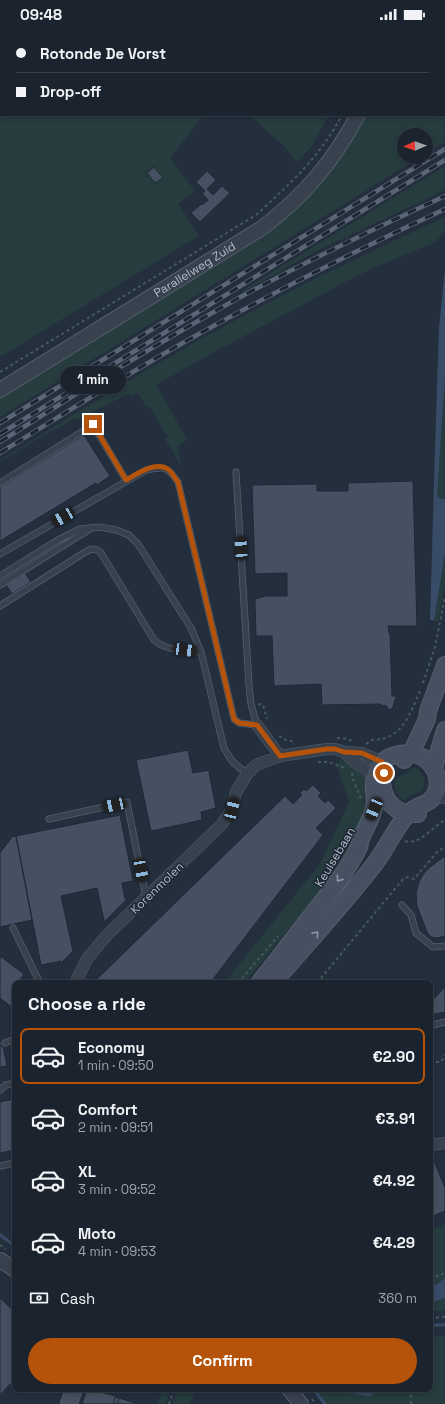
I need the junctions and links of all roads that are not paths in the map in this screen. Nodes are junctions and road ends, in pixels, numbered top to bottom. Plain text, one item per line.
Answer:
1 (357, 116) edge
2 (0, 390) edge
3 (236, 472) dead end
4 (126, 480) junction
5 (0, 483) edge
6 (93, 527) junction
7 (0, 554) edge
8 (0, 576) edge
9 (0, 585) edge
10 (0, 606) edge
11 (201, 652) junction
12 (445, 665) edge
13 (257, 725) junction
14 (445, 730) edge
15 (344, 752) junction
16 (406, 753) junction
17 (280, 756) junction
18 (380, 772) junction
19 (247, 774) junction
20 (442, 780) edge
21 (374, 799) junction
22 (413, 814) junction
23 (49, 819) dead end
24 (146, 898) junction
25 (402, 905) dead end
26 (12, 928) dead end
27 (445, 946) edge
28 (38, 980) edge
29 (77, 980) edge
30 (261, 980) edge
31 (276, 980) edge
32 (445, 1022) edge
33 (433, 1025) edge
34 (12, 1041) edge
35 (5, 1043) dead end
36 (12, 1084) edge
37 (0, 1090) edge
38 (445, 1143) edge
39 (433, 1144) edge
40 (12, 1164) edge
41 (0, 1166) edge
42 (0, 1260) edge
43 (12, 1268) edge
44 (73, 1392) edge
45 (291, 1392) edge
46 (69, 1404) edge
47 (301, 1404) edge

1 - 2 street, Parallelweg Zuid
3 - 13 lane
4 - 5 lane
4 - 7 lane
4 - 13 lane
6 - 8 lane
6 - 9 lane
6 - 11 lane
10 - 11 lane
11 - 19 lane
12 - 16 main road
13 - 17 street
14 - 20 main road
15 - 17 street, Korenmolen
15 - 18 street
15 - 18 street, Korenmolen
16 - 18 main road
16 - 20 main road
17 - 19 street, Korenmolen
18 - 21 main road
19 - 24 street, Korenmolen
20 - 22 main road
21 - 22 main road
21 -> 30 main road, Keulsebaan
31 -> 22 main road
23 - 24 lane
24 - 29 street, Korenmolen
25 - 27 lane
26 - 28 lane
32 - 33 lane
34 - 35 lane
36 - 37 lane
38 - 39 street
40 - 41 lane
42 - 43 street
44 - 46 main road
45 - 47 street

